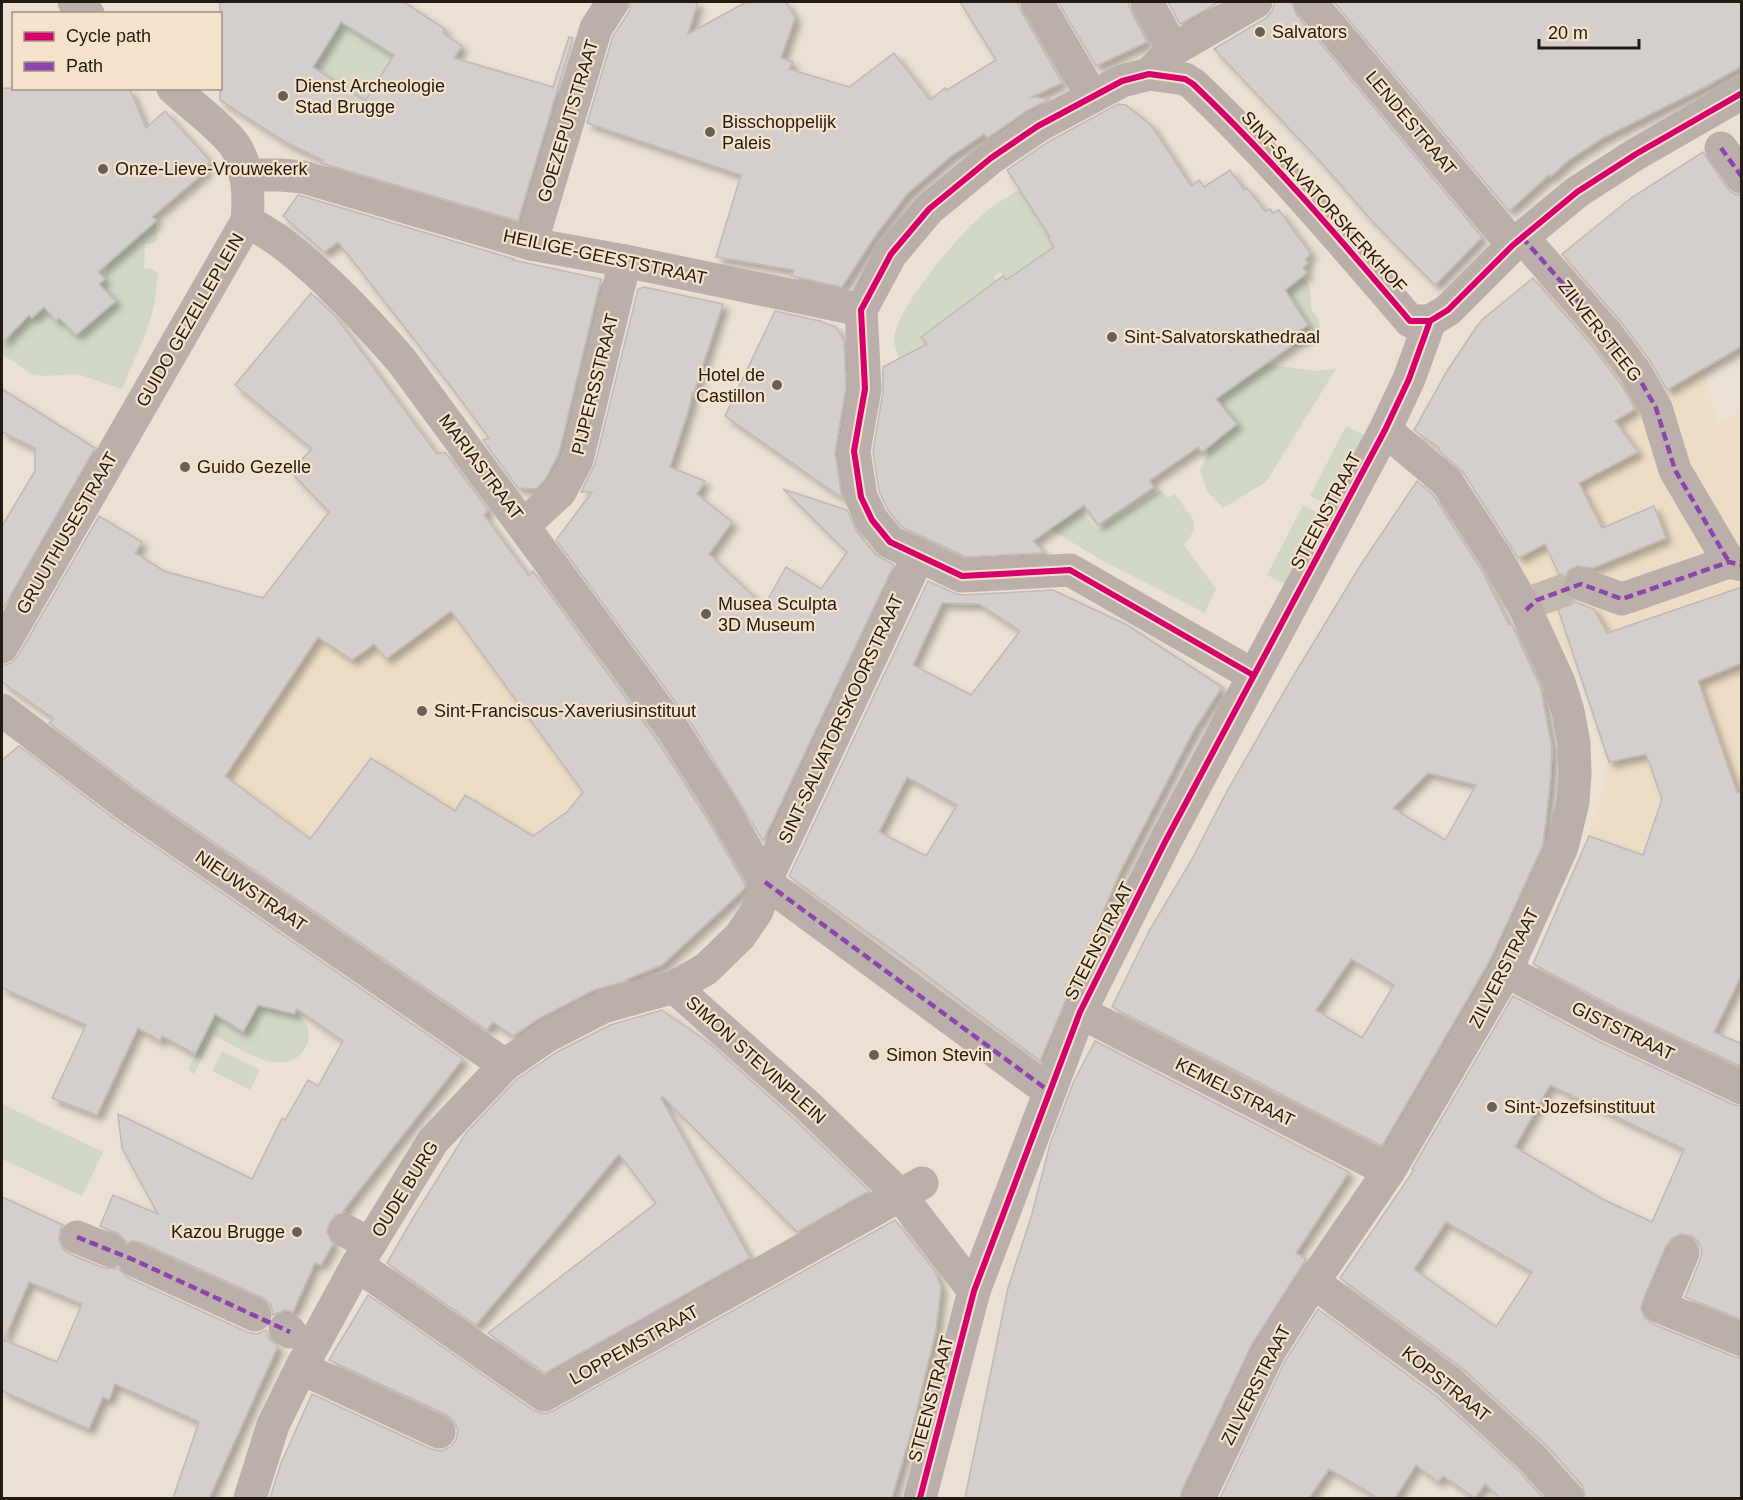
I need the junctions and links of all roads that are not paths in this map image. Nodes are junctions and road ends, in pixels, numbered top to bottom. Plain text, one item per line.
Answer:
1 (74, 2) edge
2 (614, 2) edge
3 (1037, 2) edge
4 (1147, 2) edge
5 (1256, 2) edge
6 (1310, 2) edge
7 (86, 12) edge
8 (1173, 50) junction
9 (1149, 75) junction
10 (175, 90) edge
11 (1742, 93) edge
12 (1092, 96) junction
13 (1721, 148) dead end
14 (245, 175) junction
15 (1742, 177) edge
16 (247, 221) junction
17 (1518, 241) junction
18 (531, 244) junction
19 (625, 261) junction
20 (861, 310) junction
21 (1430, 321) junction
22 (133, 419) joint
23 (1385, 430) junction
24 (524, 525) junction
25 (918, 557) junction
26 (1735, 563) edge
27 (1581, 584) tunnel mouth
28 (2, 647) edge
29 (1253, 675) junction
30 (2, 710) edge
31 (765, 882) junction
32 (1506, 971) junction
33 (674, 987) junction
34 (1080, 1012) junction
35 (505, 1065) junction
36 (1742, 1088) edge
37 (1049, 1091) junction
38 (1389, 1171) junction
39 (911, 1189) junction
40 (77, 1237) dead end
41 (357, 1247) junction
42 (1683, 1252) dead end
43 (1313, 1282) junction
44 (974, 1291) junction
45 (255, 1315) dead end
46 (1742, 1340) edge
47 (302, 1368) junction
48 (439, 1432) dead end
49 (250, 1498) edge
50 (920, 1498) edge
51 (1199, 1498) edge
52 (1568, 1498) edge

1 - 7 street
2 - 18 street, GOEZEPUTSTRAAT
3 - 12 street
4 - 8 street
5 - 8 street
6 - 17 street, LENDESTRAAT
8 - 9 street
9 - 12 street, SINT-SALVATORSKERKHOF
9 - 21 street, SINT-SALVATORSKERKHOF
10 - 14 street
11 - 17 street
12 - 20 street, SINT-SALVATORSKERKHOF
13 - 15 street
14 - 16 street
14 - 18 street, HEILIGE-GEESTSTRAAT
16 - 22 street, GUIDO GEZELLEPLEIN
16 - 24 street, MARIASTRAAT
17 - 21 street
17 - 26 street, ZILVERSTEEG
18 - 19 street, HEILIGE-GEESTSTRAAT
19 - 20 street, HEILIGE-GEESTSTRAAT
19 - 24 street, PIJPERSSTRAAT
20 - 25 street
21 - 23 street, STEENSTRAAT
22 - 28 street, GRUUTHUSESTRAAT
23 - 29 street, STEENSTRAAT
23 - 32 street, ZILVERSTRAAT
24 - 31 street, MARIASTRAAT
25 - 29 street
25 - 31 street, SINT-SALVATORSKOORSTRAAT
26 - 27 street
29 - 34 street, STEENSTRAAT
30 - 35 street, NIEUWSTRAAT
31 - 33 street, SIMON STEVINPLEIN
31 - 37 street
32 - 36 street, GISTSTRAAT
32 - 38 street, ZILVERSTRAAT
33 - 35 street, OUDE BURG
33 - 39 street, SIMON STEVINPLEIN
34 - 37 street, STEENSTRAAT
34 - 38 street, KEMELSTRAAT
35 - 41 street, OUDE BURG
37 - 44 street, STEENSTRAAT
38 - 43 street, ZILVERSTRAAT
39 - 41 street, LOPPEMSTRAAT
39 - 44 street, SIMON STEVINPLEIN
40 - 45 street
41 - 47 street, OUDE BURG
42 - 46 street
43 - 51 street, ZILVERSTRAAT
43 - 52 street, KOPSTRAAT
44 - 50 street, STEENSTRAAT
47 - 48 street
47 - 49 street, OUDE BURG

